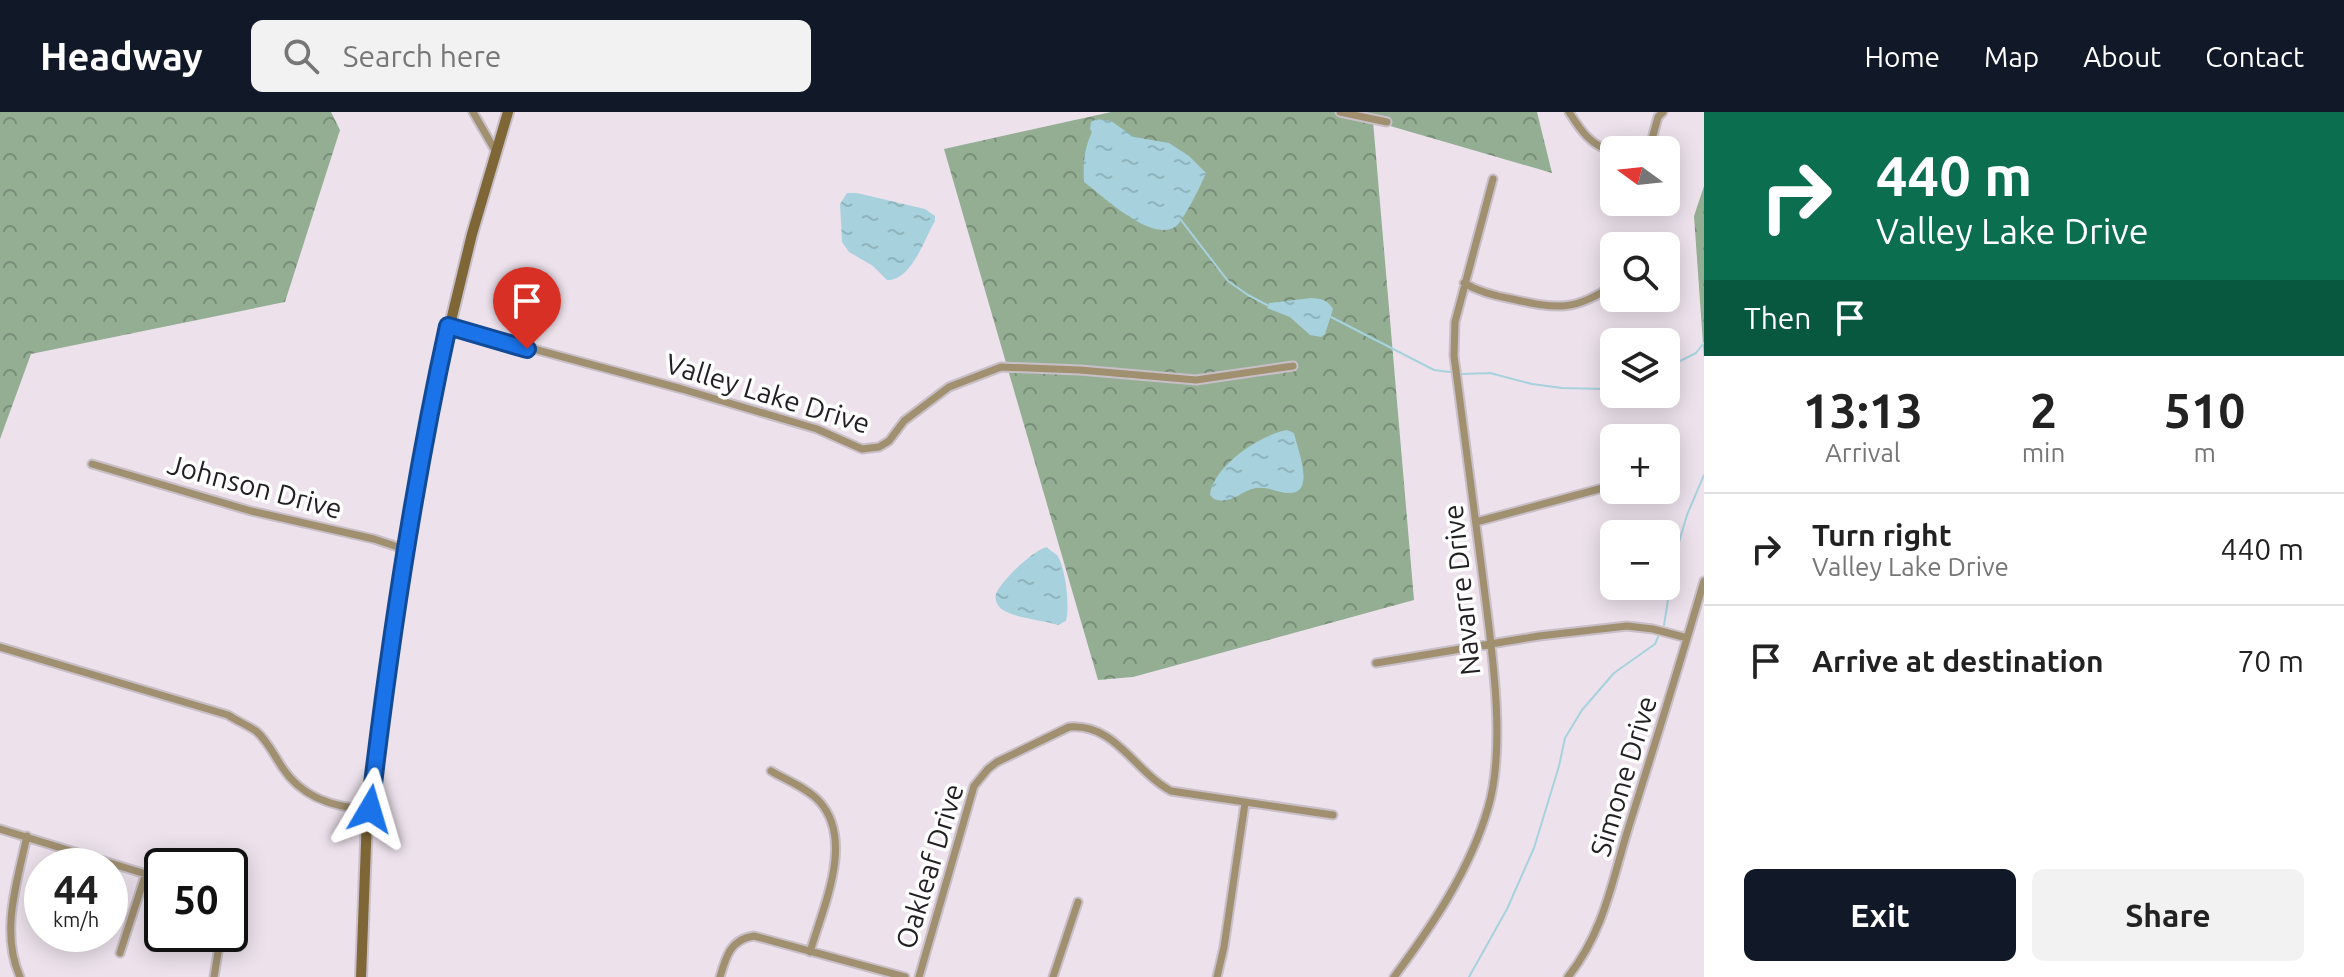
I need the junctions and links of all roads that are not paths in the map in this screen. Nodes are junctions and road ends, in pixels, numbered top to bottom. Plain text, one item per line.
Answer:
1 (473, 112) edge
2 (508, 112) edge
3 (1340, 112) edge
4 (1569, 112) edge
5 (1663, 112) edge
6 (1387, 122) dead end
7 (1653, 136) edge
8 (1600, 147) edge
9 (496, 152) junction
10 (1493, 179) dead end
11 (1464, 283) junction
12 (1600, 294) edge
13 (448, 326) junction
14 (1293, 366) dead end
15 (92, 464) dead end
16 (1600, 489) edge
17 (1476, 522) junction
18 (407, 550) junction
19 (1704, 581) edge
20 (1687, 638) junction
21 (1491, 644) junction
22 (0, 647) edge
23 (1376, 663) dead end
24 (771, 771) dead end
25 (1245, 803) junction
26 (370, 809) junction
27 (1333, 815) dead end
28 (0, 829) edge
29 (27, 836) junction
30 (144, 872) edge
31 (144, 879) edge
32 (1078, 902) dead end
33 (218, 952) edge
34 (810, 952) junction
35 (120, 953) dead end
36 (20, 977) edge
37 (214, 977) edge
38 (361, 977) edge
39 (720, 977) edge
40 (905, 977) edge
41 (919, 977) edge
42 (1053, 977) edge
43 (1217, 977) edge
44 (1394, 977) edge
45 (1568, 977) edge

1 - 9 street
2 - 9 main road
3 - 6 street
4 - 8 street
5 - 7 street
9 - 13 main road
10 - 11 street, Navarre Drive
11 - 12 street
11 - 17 street, Navarre Drive
13 - 14 street, Valley Lake Drive
13 - 18 main road
15 - 18 street, Johnson Drive
16 - 17 street
17 - 21 street, Navarre Drive
18 - 26 main road
19 - 20 street, Simone Drive
20 - 21 street
20 - 45 street, Simone Drive
21 - 23 street
21 - 44 street, Navarre Drive
22 - 26 street
24 - 34 street
25 - 27 street, Oakleaf Drive
25 - 41 street, Oakleaf Drive
25 - 43 street
26 - 38 main road
28 - 29 street
29 - 30 street
29 - 36 street
31 - 35 street
32 - 42 street
33 - 37 street
34 - 39 street
34 - 40 street

